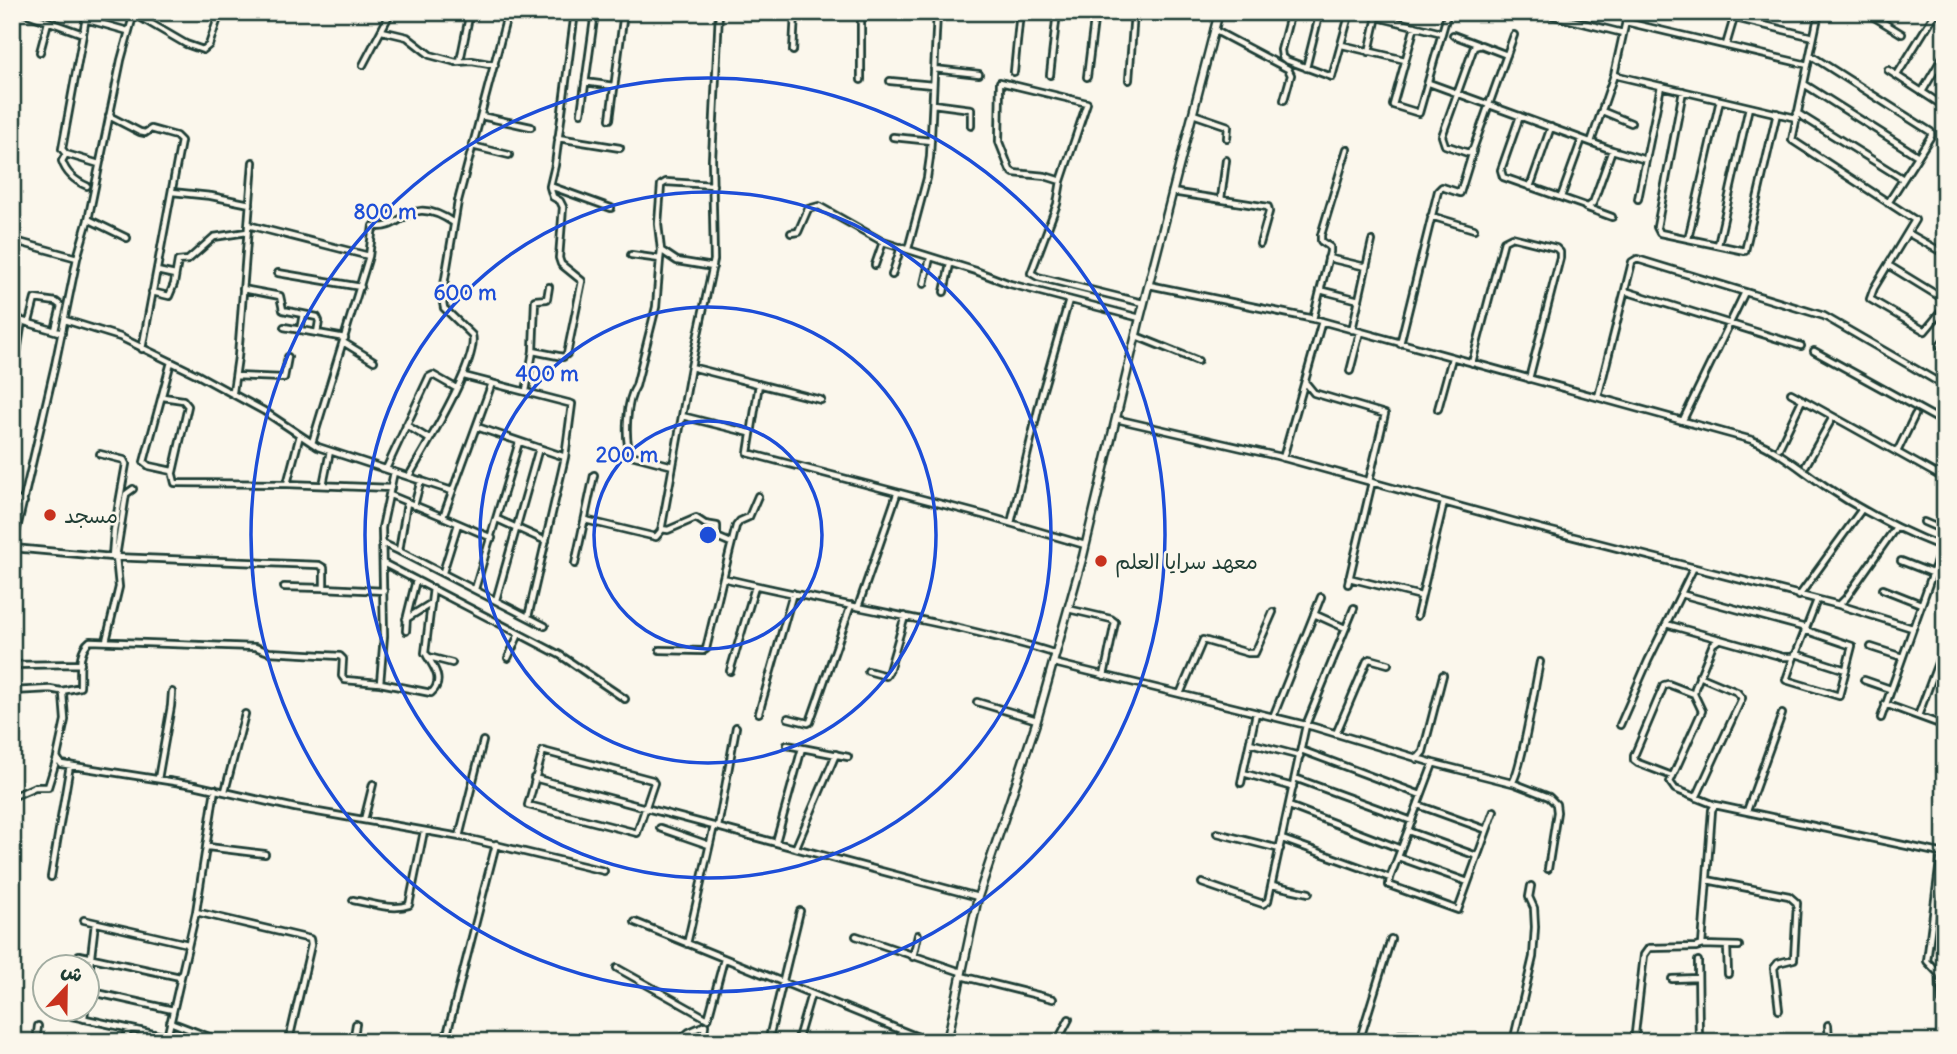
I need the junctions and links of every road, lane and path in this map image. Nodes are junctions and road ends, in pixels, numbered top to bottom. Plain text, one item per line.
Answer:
1 (22, 12) edge
2 (87, 12) edge
3 (220, 12) edge
4 (391, 12) edge
5 (470, 12) edge
6 (508, 12) edge
7 (575, 12) edge
8 (595, 12) edge
9 (624, 12) edge
10 (719, 12) edge
11 (794, 12) edge
12 (861, 12) edge
13 (937, 12) edge
14 (1020, 12) edge
15 (1056, 12) edge
16 (1095, 12) edge
17 (1135, 12) edge
18 (1219, 12) edge
19 (1291, 12) edge
20 (1320, 12) edge
21 (1350, 12) edge
22 (1448, 12) edge
23 (1538, 12) edge
24 (1628, 12) edge
25 (1710, 12) edge
26 (1819, 12) edge
27 (1866, 12) edge
28 (1936, 12) edge
29 (29, 14) edge
30 (1378, 15) edge
31 (1734, 18) junction
32 (85, 19) junction
33 (48, 22) junction
34 (1626, 22) junction
35 (1415, 26) junction
36 (1214, 30) junction
37 (128, 31) junction
38 (382, 31) junction
39 (1442, 33) junction
40 (1623, 33) junction
41 (83, 34) junction
42 (1902, 34) dead end
43 (1453, 35) dead end
44 (1514, 35) dead end
45 (1813, 37) junction
46 (1342, 45) junction
47 (1481, 45) junction
48 (1726, 46) junction
49 (793, 51) dead end
50 (40, 52) dead end
51 (1370, 52) junction
52 (1945, 53) edge
53 (1507, 55) junction
54 (1810, 55) junction
55 (1405, 60) junction
56 (460, 61) junction
57 (363, 65) dead end
58 (495, 65) junction
59 (1808, 65) junction
60 (1306, 68) junction
61 (934, 69) junction
62 (1888, 69) dead end
63 (1014, 72) dead end
64 (979, 74) dead end
65 (1050, 75) dead end
66 (1614, 75) junction
67 (1897, 75) junction
68 (1087, 77) dead end
69 (861, 80) dead end
70 (890, 80) dead end
71 (1129, 80) dead end
72 (585, 82) junction
73 (1429, 83) junction
74 (1804, 84) junction
75 (933, 85) junction
76 (614, 86) junction
77 (1661, 86) junction
78 (1683, 92) junction
79 (1922, 92) junction
80 (1457, 93) junction
81 (1284, 100) dead end
82 (1720, 100) junction
83 (933, 104) junction
84 (1489, 105) junction
85 (1749, 107) junction
86 (1945, 107) edge
87 (1602, 111) junction
88 (581, 113) dead end
89 (1777, 113) junction
90 (1192, 114) junction
91 (1797, 115) junction
92 (109, 116) junction
93 (481, 116) junction
94 (1520, 116) junction
95 (610, 118) dead end
96 (1631, 123) dead end
97 (531, 127) dead end
98 (971, 127) dead end
99 (1551, 127) junction
100 (893, 137) dead end
101 (558, 138) junction
102 (1227, 138) dead end
103 (1582, 139) junction
104 (931, 141) junction
105 (1591, 142) junction
106 (472, 146) junction
107 (1474, 146) junction
108 (620, 148) dead end
109 (1347, 149) dead end
110 (1612, 150) junction
111 (66, 154) junction
112 (509, 155) dead end
113 (1918, 156) junction
114 (1226, 160) dead end
115 (1646, 160) junction
116 (253, 162) dead end
117 (100, 164) junction
118 (1903, 179) junction
119 (1060, 181) junction
120 (713, 185) junction
121 (87, 186) dead end
122 (550, 187) junction
123 (1530, 187) junction
124 (172, 192) junction
125 (1172, 192) junction
126 (1561, 197) junction
127 (1221, 199) junction
128 (1638, 199) dead end
129 (1888, 203) junction
130 (250, 204) junction
131 (1584, 206) junction
132 (611, 208) dead end
133 (1430, 216) junction
134 (1612, 217) dead end
135 (88, 219) junction
136 (454, 223) junction
137 (248, 225) junction
138 (1474, 229) dead end
139 (247, 232) junction
140 (791, 233) dead end
141 (1908, 233) junction
142 (127, 238) dead end
143 (1688, 239) junction
144 (12, 240) edge
145 (1371, 241) dead end
146 (883, 242) junction
147 (1260, 244) dead end
148 (1718, 245) junction
149 (901, 247) junction
150 (908, 249) junction
151 (661, 250) junction
152 (1945, 254) edge
153 (631, 255) dead end
154 (369, 256) junction
155 (77, 258) junction
156 (930, 258) junction
157 (1328, 258) junction
158 (660, 259) junction
159 (950, 264) junction
160 (875, 265) dead end
161 (1888, 265) junction
162 (713, 267) junction
163 (1366, 267) junction
164 (156, 271) junction
165 (278, 273) dead end
166 (175, 275) junction
167 (892, 275) dead end
168 (923, 284) dead end
169 (1148, 285) junction
170 (360, 287) junction
171 (549, 287) dead end
172 (243, 289) junction
173 (1320, 290) junction
174 (1625, 291) junction
175 (152, 292) junction
176 (944, 292) dead end
177 (1745, 292) junction
178 (1945, 299) edge
179 (1069, 300) junction
180 (1359, 300) junction
181 (1143, 303) junction
182 (1945, 307) edge
183 (12, 313) edge
184 (303, 314) junction
185 (1140, 318) junction
186 (1313, 319) junction
187 (65, 320) junction
188 (22, 321) junction
189 (1322, 321) junction
190 (29, 322) junction
191 (1729, 323) junction
192 (284, 327) dead end
193 (55, 330) junction
194 (300, 330) junction
195 (1352, 330) junction
196 (1360, 332) junction
197 (62, 333) junction
198 (317, 333) junction
199 (1135, 335) junction
200 (1945, 338) edge
201 (344, 340) junction
202 (1400, 344) junction
203 (1801, 346) dead end
204 (142, 349) junction
205 (1945, 350) edge
206 (533, 351) junction
207 (1814, 351) dead end
208 (288, 357) dead end
209 (1452, 358) junction
210 (374, 361) dead end
211 (1198, 361) dead end
212 (171, 362) junction
213 (1472, 363) junction
214 (12, 366) edge
215 (691, 367) junction
216 (1350, 372) dead end
217 (236, 376) junction
218 (464, 376) junction
219 (1529, 379) junction
220 (1305, 382) junction
221 (492, 383) junction
222 (759, 384) junction
223 (1945, 386) edge
224 (456, 388) junction
225 (526, 391) junction
226 (233, 393) junction
227 (1790, 393) dead end
228 (163, 397) junction
229 (1598, 397) junction
230 (821, 400) dead end
231 (1802, 400) junction
232 (1438, 409) dead end
233 (1915, 415) dead end
234 (682, 416) junction
235 (1833, 417) junction
236 (1115, 419) junction
237 (1683, 420) junction
238 (1945, 423) edge
239 (406, 425) junction
240 (477, 427) junction
241 (750, 433) junction
242 (300, 435) junction
243 (429, 439) junction
244 (520, 442) junction
245 (312, 444) junction
246 (538, 448) junction
247 (1779, 448) dead end
248 (330, 451) junction
249 (1897, 452) junction
250 (100, 454) dead end
251 (565, 457) junction
252 (1283, 458) junction
253 (1806, 465) dead end
254 (673, 466) junction
255 (386, 469) junction
256 (173, 472) junction
257 (394, 472) junction
258 (594, 475) dead end
259 (408, 476) junction
260 (1945, 479) edge
261 (421, 480) junction
262 (1371, 482) junction
263 (287, 484) junction
264 (323, 485) junction
265 (391, 488) junction
266 (133, 489) dead end
267 (452, 491) junction
268 (897, 494) junction
269 (390, 495) junction
270 (758, 496) dead end
271 (12, 499) edge
272 (24, 502) junction
273 (1444, 502) junction
274 (407, 503) junction
275 (414, 506) junction
276 (1862, 509) junction
277 (1945, 510) edge
278 (443, 517) junction
279 (497, 520) junction
280 (585, 520) junction
281 (1924, 522) dead end
282 (1012, 523) junction
283 (458, 524) junction
284 (517, 527) junction
285 (1896, 527) junction
286 (1937, 528) junction
287 (661, 529) junction
288 (1945, 531) edge
289 (14, 534) edge
290 (492, 538) junction
291 (546, 541) junction
292 (382, 543) junction
293 (732, 543) junction
294 (1085, 545) junction
295 (1943, 548) edge
296 (13, 549) edge
297 (399, 551) junction
298 (114, 557) junction
299 (1901, 561) dead end
300 (383, 563) junction
301 (575, 564) dead end
302 (1693, 569) junction
303 (443, 572) junction
304 (1932, 573) junction
305 (723, 578) junction
306 (416, 580) junction
307 (284, 587) dead end
308 (755, 587) junction
309 (324, 588) junction
310 (433, 588) junction
311 (475, 589) junction
312 (1883, 589) dead end
313 (384, 591) junction
314 (793, 593) junction
315 (1681, 594) junction
316 (1421, 596) junction
317 (1799, 596) junction
318 (1321, 597) dead end
319 (496, 600) junction
320 (1817, 600) junction
321 (430, 604) junction
322 (1921, 604) junction
323 (1839, 605) junction
324 (852, 606) junction
325 (858, 607) junction
326 (1354, 608) dead end
327 (1068, 609) junction
328 (1273, 612) dead end
329 (1314, 614) junction
330 (1417, 615) dead end
331 (905, 616) junction
332 (528, 617) junction
333 (406, 619) junction
334 (1666, 624) junction
335 (545, 626) dead end
336 (1346, 628) junction
337 (1912, 628) junction
338 (1805, 629) junction
339 (406, 631) dead end
340 (519, 634) junction
341 (1720, 639) junction
342 (106, 641) junction
343 (1945, 644) edge
344 (1871, 647) dead end
345 (660, 650) dead end
346 (1056, 654) junction
347 (1795, 655) junction
348 (427, 656) junction
349 (1902, 657) junction
350 (508, 658) dead end
351 (1540, 662) dead end
352 (452, 663) dead end
353 (1054, 663) junction
354 (80, 664) junction
355 (1388, 664) dead end
356 (12, 665) edge
357 (1846, 670) junction
358 (730, 671) dead end
359 (868, 671) dead end
360 (1443, 675) dead end
361 (1104, 676) junction
362 (1699, 676) junction
363 (1864, 680) dead end
364 (380, 683) junction
365 (1891, 690) junction
366 (12, 691) edge
367 (61, 691) junction
368 (172, 692) dead end
369 (1180, 694) junction
370 (1694, 694) junction
371 (625, 699) dead end
372 (977, 702) dead end
373 (1885, 705) junction
374 (759, 713) dead end
375 (1256, 713) junction
376 (245, 714) dead end
377 (1782, 714) dead end
378 (1918, 716) junction
379 (1273, 717) junction
380 (788, 718) dead end
381 (1881, 718) dead end
382 (1037, 720) junction
383 (1306, 725) junction
384 (1620, 725) dead end
385 (1945, 726) edge
386 (736, 727) dead end
387 (1336, 733) junction
388 (482, 741) dead end
389 (1250, 743) junction
390 (788, 745) dead end
391 (802, 748) junction
392 (1300, 753) junction
393 (836, 754) junction
394 (57, 757) junction
395 (848, 757) dead end
396 (1417, 759) junction
397 (1433, 764) junction
398 (70, 765) junction
399 (1243, 774) junction
400 (1672, 776) junction
401 (534, 778) junction
402 (1295, 778) junction
403 (158, 779) junction
404 (1241, 783) dead end
405 (1512, 783) junction
406 (373, 784) dead end
407 (1293, 787) junction
408 (215, 789) junction
409 (225, 791) junction
410 (1421, 795) junction
411 (12, 797) edge
412 (1696, 798) junction
413 (1418, 804) junction
414 (1289, 806) junction
415 (1715, 806) junction
416 (645, 807) junction
417 (1494, 811) dead end
418 (1746, 811) junction
419 (364, 820) junction
420 (1412, 821) junction
421 (716, 827) junction
422 (660, 828) dead end
423 (1487, 830) junction
424 (424, 831) junction
425 (1408, 831) junction
426 (1217, 833) dead end
427 (459, 837) junction
428 (1282, 839) junction
429 (776, 842) junction
430 (496, 844) junction
431 (709, 845) junction
432 (208, 847) junction
433 (796, 847) junction
434 (1280, 849) junction
435 (1401, 849) junction
436 (265, 854) dead end
437 (1943, 854) edge
438 (1477, 856) junction
439 (1398, 857) junction
440 (1548, 869) dead end
441 (604, 871) dead end
442 (51, 877) dead end
443 (1390, 878) junction
444 (1707, 880) junction
445 (1468, 882) junction
446 (1202, 883) dead end
447 (1272, 885) junction
448 (1531, 886) dead end
449 (1309, 893) dead end
450 (978, 897) junction
451 (353, 900) dead end
452 (800, 911) dead end
453 (196, 912) junction
454 (84, 920) dead end
455 (635, 922) dead end
456 (94, 923) junction
457 (918, 935) dead end
458 (856, 936) dead end
459 (1391, 939) dead end
460 (188, 944) junction
461 (687, 944) junction
462 (1702, 944) junction
463 (1727, 946) junction
464 (1739, 946) dead end
465 (90, 953) edge
466 (913, 957) junction
467 (724, 959) junction
468 (102, 960) edge
469 (1698, 961) dead end
470 (617, 968) dead end
471 (960, 974) junction
472 (1728, 974) dead end
473 (180, 977) junction
474 (1698, 978) junction
475 (1672, 979) dead end
476 (784, 983) junction
477 (102, 994) edge
478 (811, 994) junction
479 (1053, 999) dead end
480 (173, 1010) junction
481 (1779, 1010) dead end
482 (1945, 1012) edge
483 (1069, 1019) dead end
484 (170, 1022) junction
485 (706, 1022) junction
486 (102, 1023) edge
487 (356, 1024) dead end
488 (1828, 1025) dead end
489 (38, 1026) dead end
490 (129, 1029) junction
491 (1361, 1035) junction
492 (167, 1039) edge
493 (289, 1040) edge
494 (36, 1042) edge
495 (124, 1042) edge
496 (222, 1042) edge
497 (353, 1042) edge
498 (445, 1042) edge
499 (677, 1042) edge
500 (703, 1042) edge
501 (768, 1042) edge
502 (797, 1042) edge
503 (930, 1042) edge
504 (947, 1042) edge
505 (1056, 1042) edge
506 (1359, 1042) edge
507 (1376, 1042) edge
508 (1397, 1042) edge
509 (1444, 1042) edge
510 (1513, 1042) edge
511 (1634, 1042) edge
512 (1699, 1042) edge
513 (1829, 1042) edge

1 - 29 street
2 - 32 street
3 - 37 street
4 - 38 street
5 - 56 street
6 - 58 street
7 - 101 street
8 - 72 street
9 - 76 street
10 - 120 street
11 - 49 street
12 - 69 street
13 - 61 street
14 - 63 street
15 - 65 street
16 - 68 street
17 - 71 street
18 - 36 main road
19 - 60 street
20 - 60 street
21 - 46 street
22 - 39 street
23 - 40 street
24 - 34 street
25 - 31 street
26 - 45 street
27 - 42 street
28 - 67 street
29 - 33 street
30 - 35 street
30 - 51 street
31 - 45 street
31 - 48 street
32 - 37 street
32 - 41 street
33 - 41 street
33 - 50 street
34 - 40 street
34 - 48 street
35 - 39 street
35 - 55 street
36 - 81 street
36 - 90 main road
37 - 92 street
38 - 56 street
38 - 57 street
39 - 73 street
40 - 66 street
41 - 111 street
43 - 47 street
44 - 53 street
45 - 54 street
46 - 51 street
46 - 60 street
47 - 53 street
47 - 80 street
48 - 59 street
51 - 55 street
52 - 79 street
53 - 84 street
54 - 59 street
54 - 113 street
55 - 73 street
56 - 58 street
58 - 93 street
59 - 74 street
61 - 64 street
61 - 75 street
62 - 67 street
66 - 77 street
66 - 87 street
67 - 79 street
70 - 75 street
72 - 76 street
72 - 88 street
73 - 80 street
74 - 91 street
74 - 113 street
75 - 83 street
76 - 95 street
77 - 78 street
77 - 115 street
78 - 82 street
78 - 143 street
79 - 86 street
80 - 84 street
80 - 107 street
82 - 85 street
82 - 143 street
83 - 98 street
83 - 104 street
84 - 94 street
84 - 107 street
85 - 89 street
85 - 148 street
87 - 96 street
87 - 105 street
89 - 91 street
89 - 148 street
90 - 102 street
90 - 125 main road
91 - 118 street
91 - 129 street
92 - 117 street
92 - 124 street
93 - 97 street
93 - 106 street
94 - 99 street
94 - 123 street
99 - 103 street
99 - 123 street
100 - 104 street
101 - 108 street
101 - 122 street
103 - 105 street
103 - 126 street
104 - 150 street
105 - 110 street
106 - 112 street
106 - 136 street
107 - 133 street
109 - 157 street
110 - 115 street
110 - 131 street
111 - 117 street
111 - 121 street
113 - 118 street
114 - 127 street
115 - 128 street
116 - 130 street
117 - 135 street
118 - 129 street
119 - 119 street
119 - 181 street
120 - 151 street
120 - 162 street
122 - 132 street
122 - 206 street
123 - 126 street
124 - 130 street
124 - 164 street
125 - 127 street
125 - 169 main road
126 - 131 street
127 - 147 street
129 - 141 street
130 - 137 street
131 - 134 street
133 - 138 street
133 - 202 street
135 - 142 street
135 - 155 street
136 - 154 street
136 - 218 street
137 - 139 street
137 - 154 street
139 - 166 street
139 - 172 street
140 - 146 street
141 - 152 street
141 - 161 street
143 - 148 street
144 - 155 street
145 - 163 street
146 - 149 street
146 - 160 street
149 - 150 street
149 - 167 street
150 - 156 street
151 - 158 street
151 - 162 street
153 - 158 street
154 - 170 street
155 - 187 street
156 - 159 street
156 - 168 street
157 - 163 street
157 - 173 street
158 - 254 street
159 - 176 street
159 - 179 street
161 - 178 street
161 - 182 street
162 - 215 street
163 - 180 street
164 - 166 street
164 - 175 street
165 - 170 street
166 - 175 street
169 - 181 main road
169 - 186 street
170 - 201 street
171 - 206 street
172 - 184 street
172 - 217 street
173 - 180 street
173 - 186 street
174 - 177 street
174 - 191 street
174 - 229 street
175 - 204 street
177 - 191 street
177 - 223 street
179 - 185 street
179 - 282 street
180 - 195 street
181 - 185 main road
183 - 188 street
184 - 194 street
184 - 198 street
185 - 199 main road
186 - 189 street
187 - 197 street
187 - 204 street
188 - 190 street
188 - 214 street
189 - 195 street
189 - 220 street
190 - 193 street
190 - 193 street
191 - 203 street
191 - 237 street
192 - 194 street
193 - 197 street
194 - 198 street
195 - 196 street
196 - 202 street
196 - 216 street
197 - 272 street
198 - 201 street
199 - 211 street
199 - 236 main road
200 - 205 street
201 - 210 street
201 - 245 street
202 - 209 street
204 - 212 street
206 - 225 street
207 - 238 street
208 - 217 street
209 - 213 street
209 - 232 street
212 - 226 street
212 - 228 street
213 - 219 street
213 - 219 street
215 - 222 street
215 - 234 street
217 - 226 street
218 - 221 street
218 - 224 street
219 - 229 street
220 - 252 street
220 - 262 street
221 - 225 street
221 - 240 street
222 - 230 street
222 - 241 street
224 - 239 street
224 - 243 street
225 - 251 street
226 - 242 street
227 - 231 street
228 - 256 street
228 - 256 street
229 - 237 street
231 - 235 street
231 - 247 street
233 - 249 street
234 - 241 street
234 - 254 street
235 - 249 street
235 - 253 street
236 - 252 street
236 - 294 main road
237 - 276 street
239 - 243 street
239 - 255 street
240 - 244 street
240 - 267 street
241 - 268 street
242 - 245 street
242 - 263 street
243 - 259 street
244 - 246 street
244 - 279 street
245 - 248 street
246 - 251 street
246 - 284 street
248 - 255 street
248 - 264 street
249 - 260 street
250 - 298 street
251 - 291 street
252 - 262 street
254 - 287 street
255 - 257 street
256 - 263 street
257 - 259 street
257 - 265 street
258 - 280 street
259 - 261 street
261 - 267 street
261 - 275 street
262 - 273 street
262 - 316 street
263 - 264 street
264 - 265 street
265 - 269 street
266 - 298 street
267 - 278 street
268 - 282 street
268 - 325 street
269 - 274 street
269 - 292 street
270 - 293 street
271 - 272 street
272 - 289 street
273 - 302 street
273 - 316 street
274 - 275 street
274 - 297 street
275 - 278 street
276 - 285 street
276 - 317 street
277 - 286 street
278 - 283 street
279 - 284 street
279 - 290 street
280 - 287 street
280 - 301 street
281 - 286 street
282 - 294 street
283 - 290 street
283 - 303 street
284 - 291 street
284 - 319 street
285 - 295 street
285 - 323 street
286 - 288 street
287 - 293 street
289 - 296 street
290 - 311 street
291 - 332 street
292 - 297 street
292 - 300 street
293 - 305 street
294 - 327 main road
295 - 304 street
296 - 298 street
297 - 303 street
298 - 309 street
298 - 342 street
299 - 304 street
300 - 306 street
300 - 313 street
302 - 315 street
302 - 317 street
303 - 311 street
304 - 322 street
305 - 308 street
305 - 345 street
306 - 310 street
306 - 333 street
307 - 309 street
308 - 314 street
308 - 358 street
309 - 313 street
310 - 321 street
310 - 340 street
311 - 319 street
312 - 322 street
313 - 364 street
314 - 324 street
314 - 374 street
315 - 334 street
315 - 338 street
316 - 330 street
317 - 320 street
318 - 329 street
319 - 332 street
320 - 323 street
320 - 338 street
321 - 333 street
321 - 348 street
322 - 337 street
323 - 337 street
324 - 325 street
324 - 380 street
325 - 331 street
326 - 336 street
327 - 346 main road
327 - 361 street
328 - 369 street
329 - 336 street
329 - 379 street
331 - 346 street
331 - 359 street
332 - 335 street
333 - 339 street
334 - 341 street
334 - 384 street
336 - 383 street
337 - 349 street
338 - 347 street
338 - 357 street
340 - 350 street
340 - 371 street
341 - 347 street
341 - 362 street
342 - 354 street
342 - 364 street
343 - 378 street
344 - 349 street
346 - 353 main road
347 - 357 street
347 - 357 street
348 - 352 street
348 - 364 street
349 - 365 street
351 - 405 street
353 - 361 street
353 - 382 main road
354 - 356 street
354 - 367 street
355 - 387 street
360 - 396 street
361 - 369 street
362 - 370 street
362 - 412 street
363 - 365 street
365 - 373 street
366 - 367 street
367 - 394 street
368 - 403 street
369 - 375 street
370 - 400 street
370 - 400 street
372 - 382 street
373 - 378 street
373 - 381 street
375 - 379 street
375 - 389 street
376 - 409 street
377 - 418 street
378 - 385 street
379 - 383 street
382 - 450 main road
383 - 387 street
383 - 392 street
386 - 421 street
387 - 396 street
388 - 427 street
389 - 392 street
389 - 399 street
390 - 391 street
391 - 393 street
391 - 429 street
392 - 402 street
392 - 410 street
393 - 395 street
393 - 433 street
394 - 398 street
394 - 411 street
396 - 397 street
397 - 405 street
397 - 410 street
398 - 403 street
398 - 442 street
399 - 404 street
399 - 407 street
400 - 412 street
401 - 416 street
401 - 416 street
401 - 416 street
402 - 407 street
402 - 420 street
403 - 408 street
405 - 440 street
406 - 419 street
407 - 414 street
408 - 409 street
408 - 432 street
409 - 419 street
410 - 413 street
412 - 415 street
413 - 420 street
413 - 423 street
414 - 428 street
414 - 435 street
415 - 418 street
415 - 444 street
416 - 421 street
417 - 423 street
418 - 437 street
419 - 424 street
420 - 425 street
421 - 429 street
421 - 431 street
422 - 431 street
423 - 438 street
424 - 427 street
424 - 451 street
425 - 435 street
425 - 438 street
426 - 434 street
427 - 430 street
428 - 434 street
428 - 443 street
429 - 433 street
430 - 441 street
430 - 498 street
431 - 461 street
432 - 436 street
432 - 453 street
433 - 450 street
434 - 447 street
435 - 439 street
437 - 482 street
438 - 445 street
439 - 443 street
439 - 445 street
443 - 445 street
444 - 462 street
444 - 481 street
446 - 447 street
447 - 449 street
448 - 510 street
450 - 471 main road
452 - 476 street
453 - 460 street
453 - 493 street
454 - 456 street
455 - 461 street
456 - 460 street
456 - 465 street
457 - 466 street
458 - 466 street
459 - 491 street
460 - 473 street
461 - 467 street
462 - 463 street
462 - 511 street
463 - 464 street
463 - 472 street
466 - 471 street
467 - 476 street
467 - 485 street
468 - 473 street
469 - 474 street
470 - 485 street
471 - 479 street
471 - 504 main road
473 - 480 street
474 - 475 street
474 - 512 street
476 - 478 street
476 - 501 street
477 - 480 street
478 - 502 street
478 - 503 street
480 - 484 street
483 - 505 street
484 - 492 street
484 - 496 street
485 - 499 street
485 - 500 street
486 - 490 street
487 - 497 street
488 - 513 street
489 - 494 street
490 - 492 street
490 - 495 street
491 - 506 street
491 - 507 street
508 - 509 street

